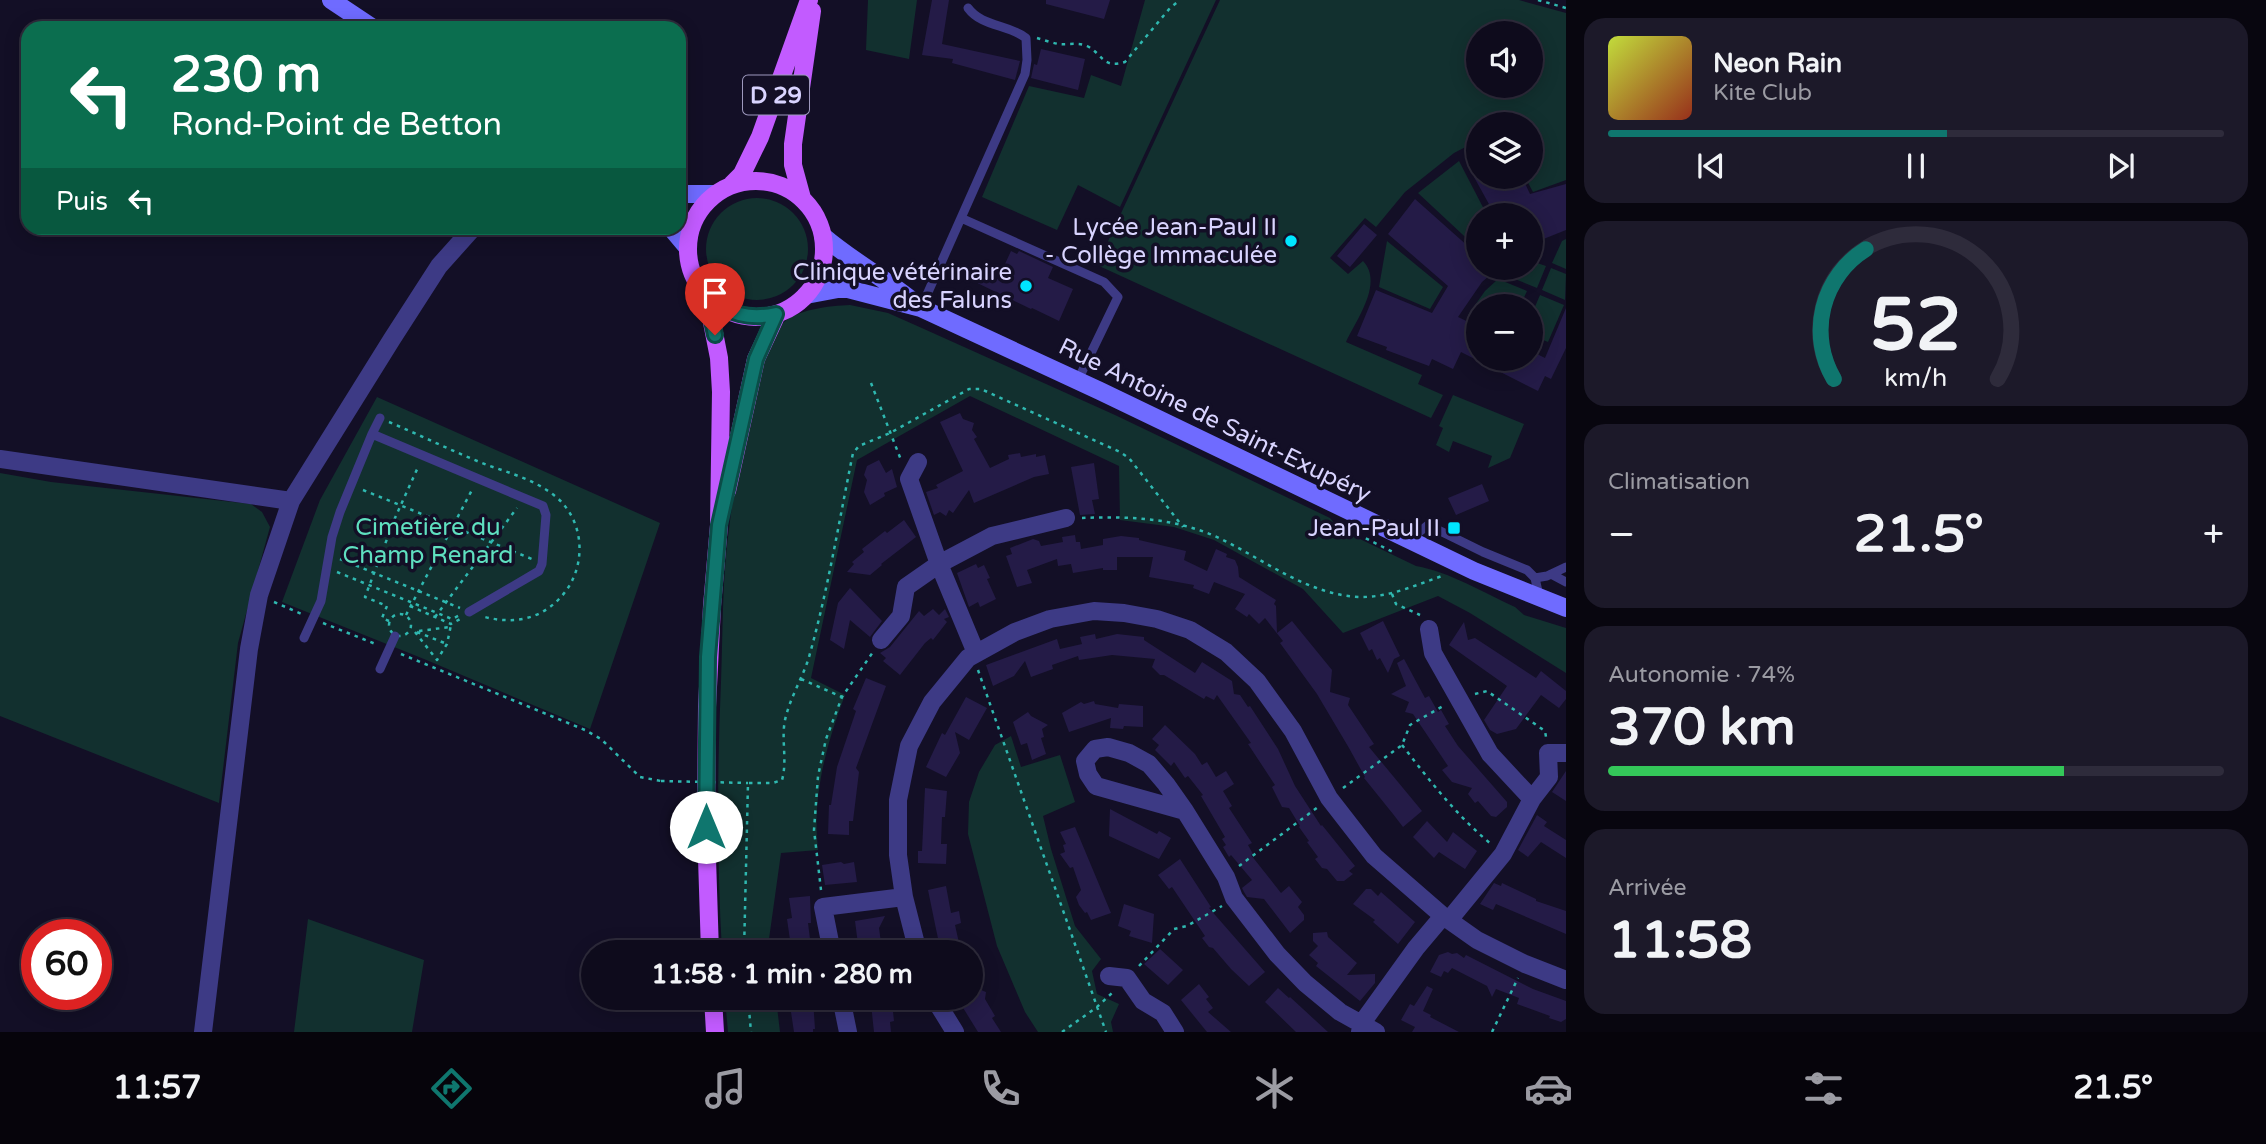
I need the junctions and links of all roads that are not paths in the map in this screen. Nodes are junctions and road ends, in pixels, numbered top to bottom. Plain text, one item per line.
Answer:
1 (331, 0) edge
2 (811, 0) edge
3 (968, 8) dead end
4 (362, 21) edge
5 (732, 184) junction
6 (686, 194) edge
7 (714, 194) junction
8 (802, 198) junction
9 (961, 218) junction
10 (467, 235) edge
11 (677, 235) edge
12 (823, 236) junction
13 (687, 247) junction
14 (806, 295) junction
15 (707, 297) junction
16 (921, 308) junction
17 (776, 314) junction
18 (1078, 380) junction
19 (380, 418) road end
20 (372, 434) junction
21 (0, 459) edge
22 (918, 462) dead end
23 (291, 500) junction
24 (1066, 518) road end
25 (719, 525) junction
26 (1409, 540) junction
27 (939, 564) junction
28 (1566, 567) edge
29 (1551, 574) junction
30 (1535, 578) junction
31 (1566, 582) edge
32 (1539, 598) junction
33 (1566, 608) edge
34 (469, 612) road end
35 (1429, 629) road end
36 (395, 636) dead end
37 (304, 638) dead end
38 (881, 640) road end
39 (976, 653) junction
40 (380, 669) dead end
41 (1557, 753) edge
42 (1532, 799) junction
43 (1185, 811) junction
44 (904, 897) junction
45 (1446, 918) junction
46 (710, 940) edge
47 (830, 940) edge
48 (915, 940) edge
49 (1109, 976) dead end
50 (1566, 980) edge
51 (714, 1010) edge
52 (843, 1010) edge
53 (941, 1010) edge
54 (1366, 1029) edge
55 (203, 1032) edge
56 (715, 1032) edge
57 (848, 1032) edge
58 (955, 1032) edge
59 (1175, 1032) edge

1 - 4 street
2 - 5 main road, D 29
2 - 8 main road, D 29
3 - 9 lane
5 - 7 main road
5 - 8 main road
6 - 7 street
7 - 13 main road
8 - 12 main road
9 - 16 lane
9 - 18 lane
10 - 23 street
11 - 13 street
12 - 14 main road
12 - 16 street, Rue Antoine de Saint-Exupéry
13 - 15 main road
14 - 16 street, Rue Antoine de Saint-Exupéry
14 - 17 main road
15 - 17 main road
15 - 25 main road
16 - 18 street, Rue Antoine de Saint-Exupéry
17 - 25 main road
18 - 26 street, Rue Antoine de Saint-Exupéry
19 - 20 lane
20 - 34 lane
20 - 37 lane
21 - 23 street
22 - 27 street
23 - 55 street
24 - 27 street
25 - 46 main road
26 - 30 lane
26 - 32 street, Rue Antoine de Saint-Exupéry
27 - 38 street
27 - 39 street
28 - 29 lane
29 - 30 lane
29 - 31 lane
30 - 32 lane
32 - 33 street, Rue Antoine de Saint-Exupéry
35 - 42 street
36 - 40 lane
39 - 44 street
39 - 45 street
41 - 42 street
42 - 45 street
43 - 43 street
43 - 54 street
44 - 47 street
44 - 48 street
45 - 50 street
45 - 54 street
49 - 59 street
51 - 56 main road
52 - 57 street
53 - 58 street

